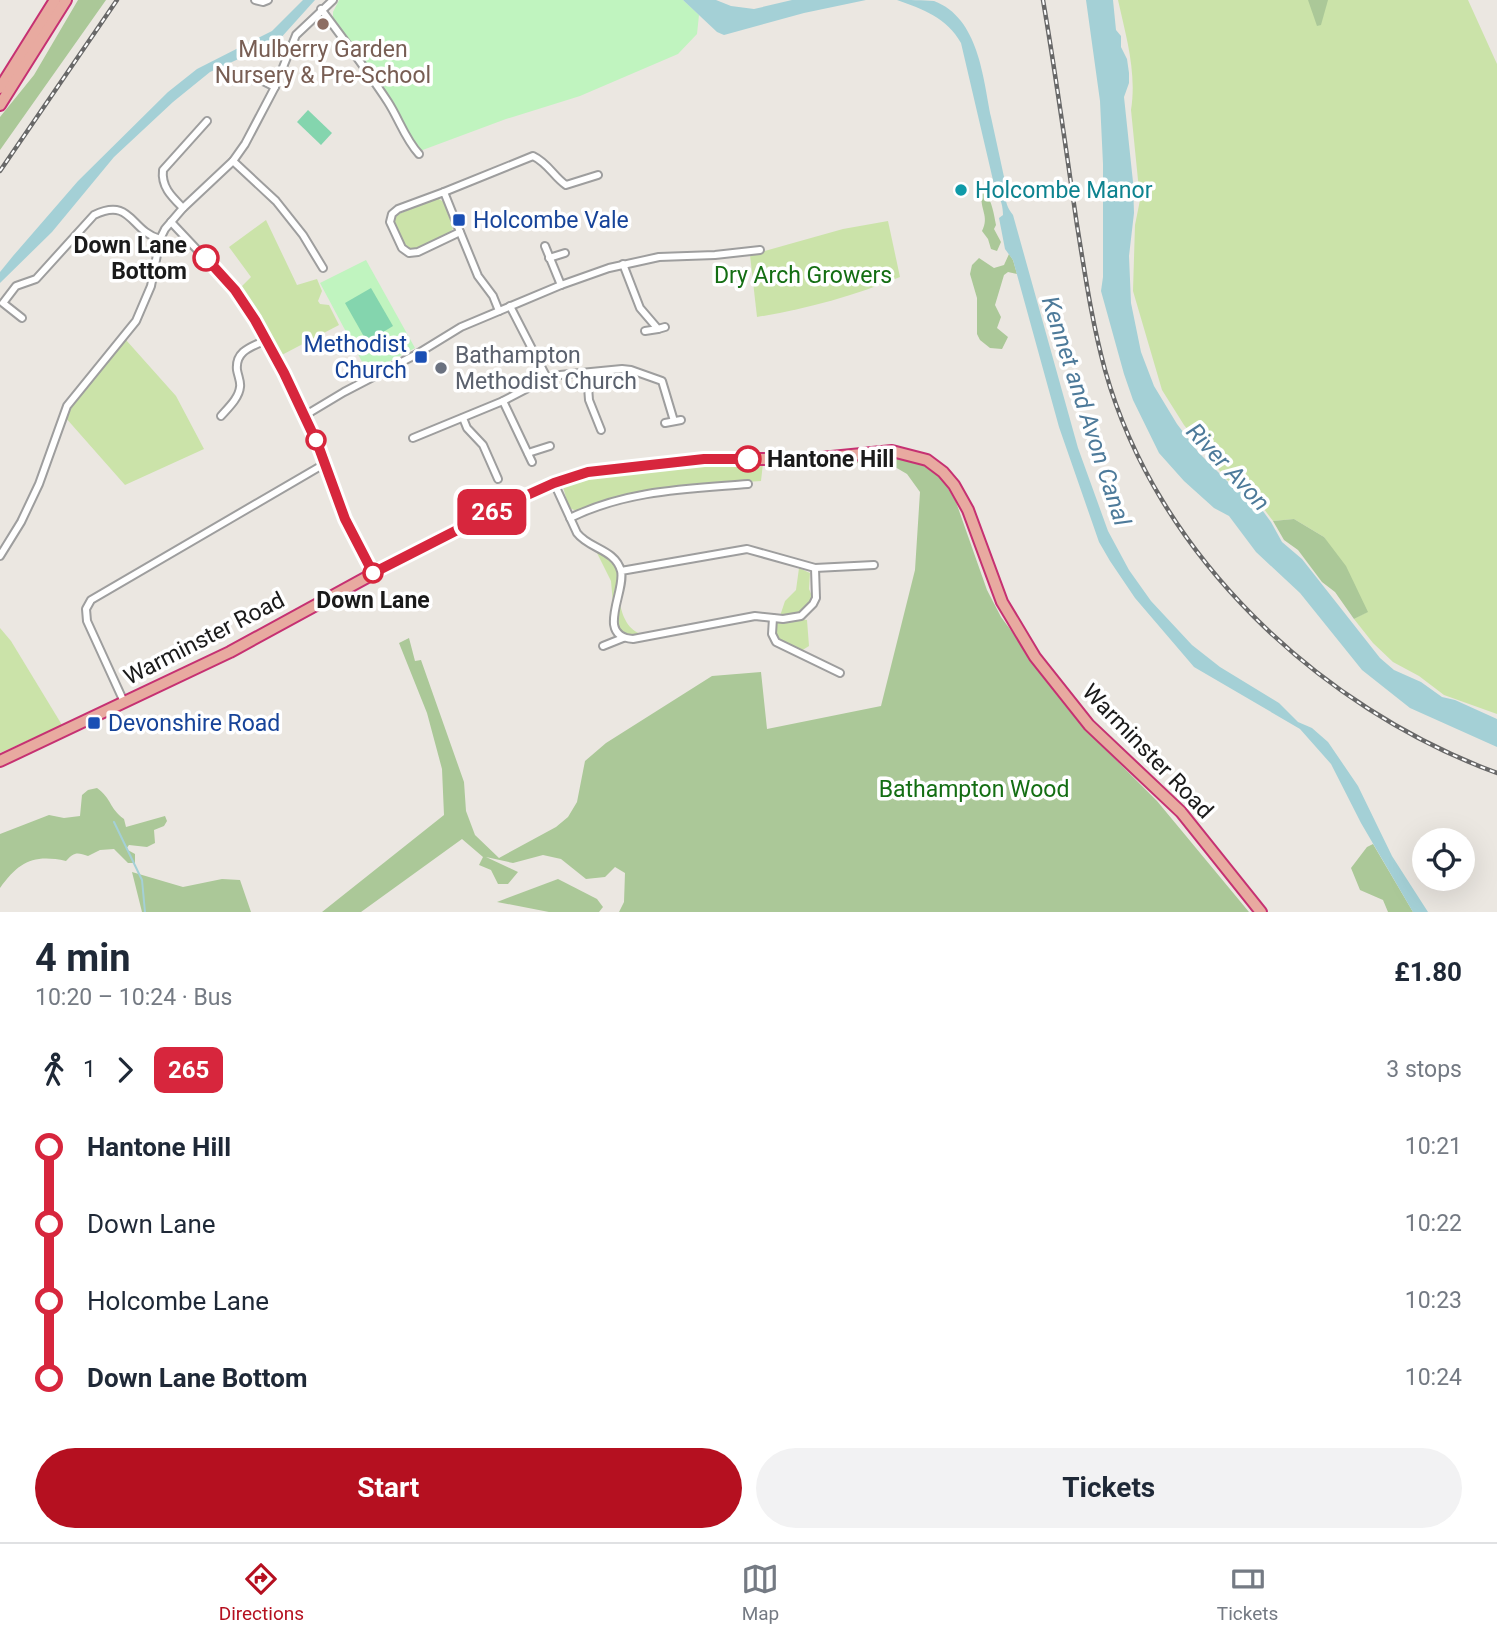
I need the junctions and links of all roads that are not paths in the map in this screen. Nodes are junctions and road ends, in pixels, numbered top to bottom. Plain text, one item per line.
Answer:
1 (55, 0) edge
2 (66, 0) edge
3 (255, 0) edge
4 (268, 0) edge
5 (333, 0) edge
6 (321, 9) junction
7 (255, 77) dead end
8 (275, 87) junction
9 (0, 88) edge
10 (0, 105) edge
11 (207, 121) dead end
12 (419, 153) dead end
13 (233, 161) junction
14 (598, 175) dead end
15 (444, 192) junction
16 (183, 208) junction
17 (171, 222) junction
18 (460, 232) junction
19 (160, 239) junction
20 (545, 246) dead end
21 (760, 250) dead end
22 (565, 253) dead end
23 (550, 258) junction
24 (623, 264) junction
25 (323, 268) dead end
26 (561, 285) junction
27 (510, 306) junction
28 (499, 311) junction
29 (22, 318) dead end
30 (645, 331) dead end
31 (265, 340) junction
32 (587, 373) junction
33 (547, 379) junction
34 (503, 401) junction
35 (221, 416) dead end
36 (304, 416) junction
37 (463, 418) junction
38 (597, 422) junction
39 (665, 424) dead end
40 (588, 426) dead end
41 (601, 430) dead end
42 (422, 435) junction
43 (413, 439) dead end
44 (424, 443) dead end
45 (550, 446) dead end
46 (527, 453) junction
47 (326, 463) junction
48 (532, 463) dead end
49 (498, 479) dead end
50 (554, 483) junction
51 (748, 484) dead end
52 (570, 517) junction
53 (0, 556) edge
54 (874, 565) dead end
55 (815, 568) junction
56 (621, 570) junction
57 (373, 573) junction
58 (773, 618) junction
59 (623, 638) junction
60 (603, 646) dead end
61 (840, 673) dead end
62 (124, 702) junction
63 (0, 761) edge
64 (1261, 912) edge

1 - 9 highway
2 - 10 highway
3 - 4 street
5 - 6 street
6 - 8 street
6 - 12 street
7 - 8 street
8 - 13 street
11 - 16 street
13 - 16 street
13 - 25 street
14 - 15 street
15 - 18 street
15 - 18 street
16 - 17 street
17 - 19 street
17 - 31 street
18 - 28 street
19 - 29 street
19 - 53 street
20 - 23 street
21 - 24 street
22 - 23 street
23 - 26 street
24 - 26 street
24 - 30 street
26 - 27 street
27 - 28 street
27 - 33 street
28 - 36 street
31 - 35 street
31 - 36 street
32 - 33 street
32 - 38 street
32 - 39 street
33 - 34 street
34 - 37 street
34 - 46 street
36 - 47 street
37 - 42 street
37 - 49 street
38 - 40 street
38 - 41 street
42 - 43 street
42 - 44 street
45 - 46 street
46 - 48 street
47 - 57 street
47 - 62 street
50 - 52 street
50 - 57 highway, Warminster Road
50 - 64 highway, Warminster Road
51 - 52 street
52 - 56 street
54 - 55 street
55 - 56 street
55 - 58 street
56 - 59 street
57 - 62 highway, Warminster Road
58 - 59 street
58 - 61 street
59 - 60 street
62 - 63 highway, Warminster Road

